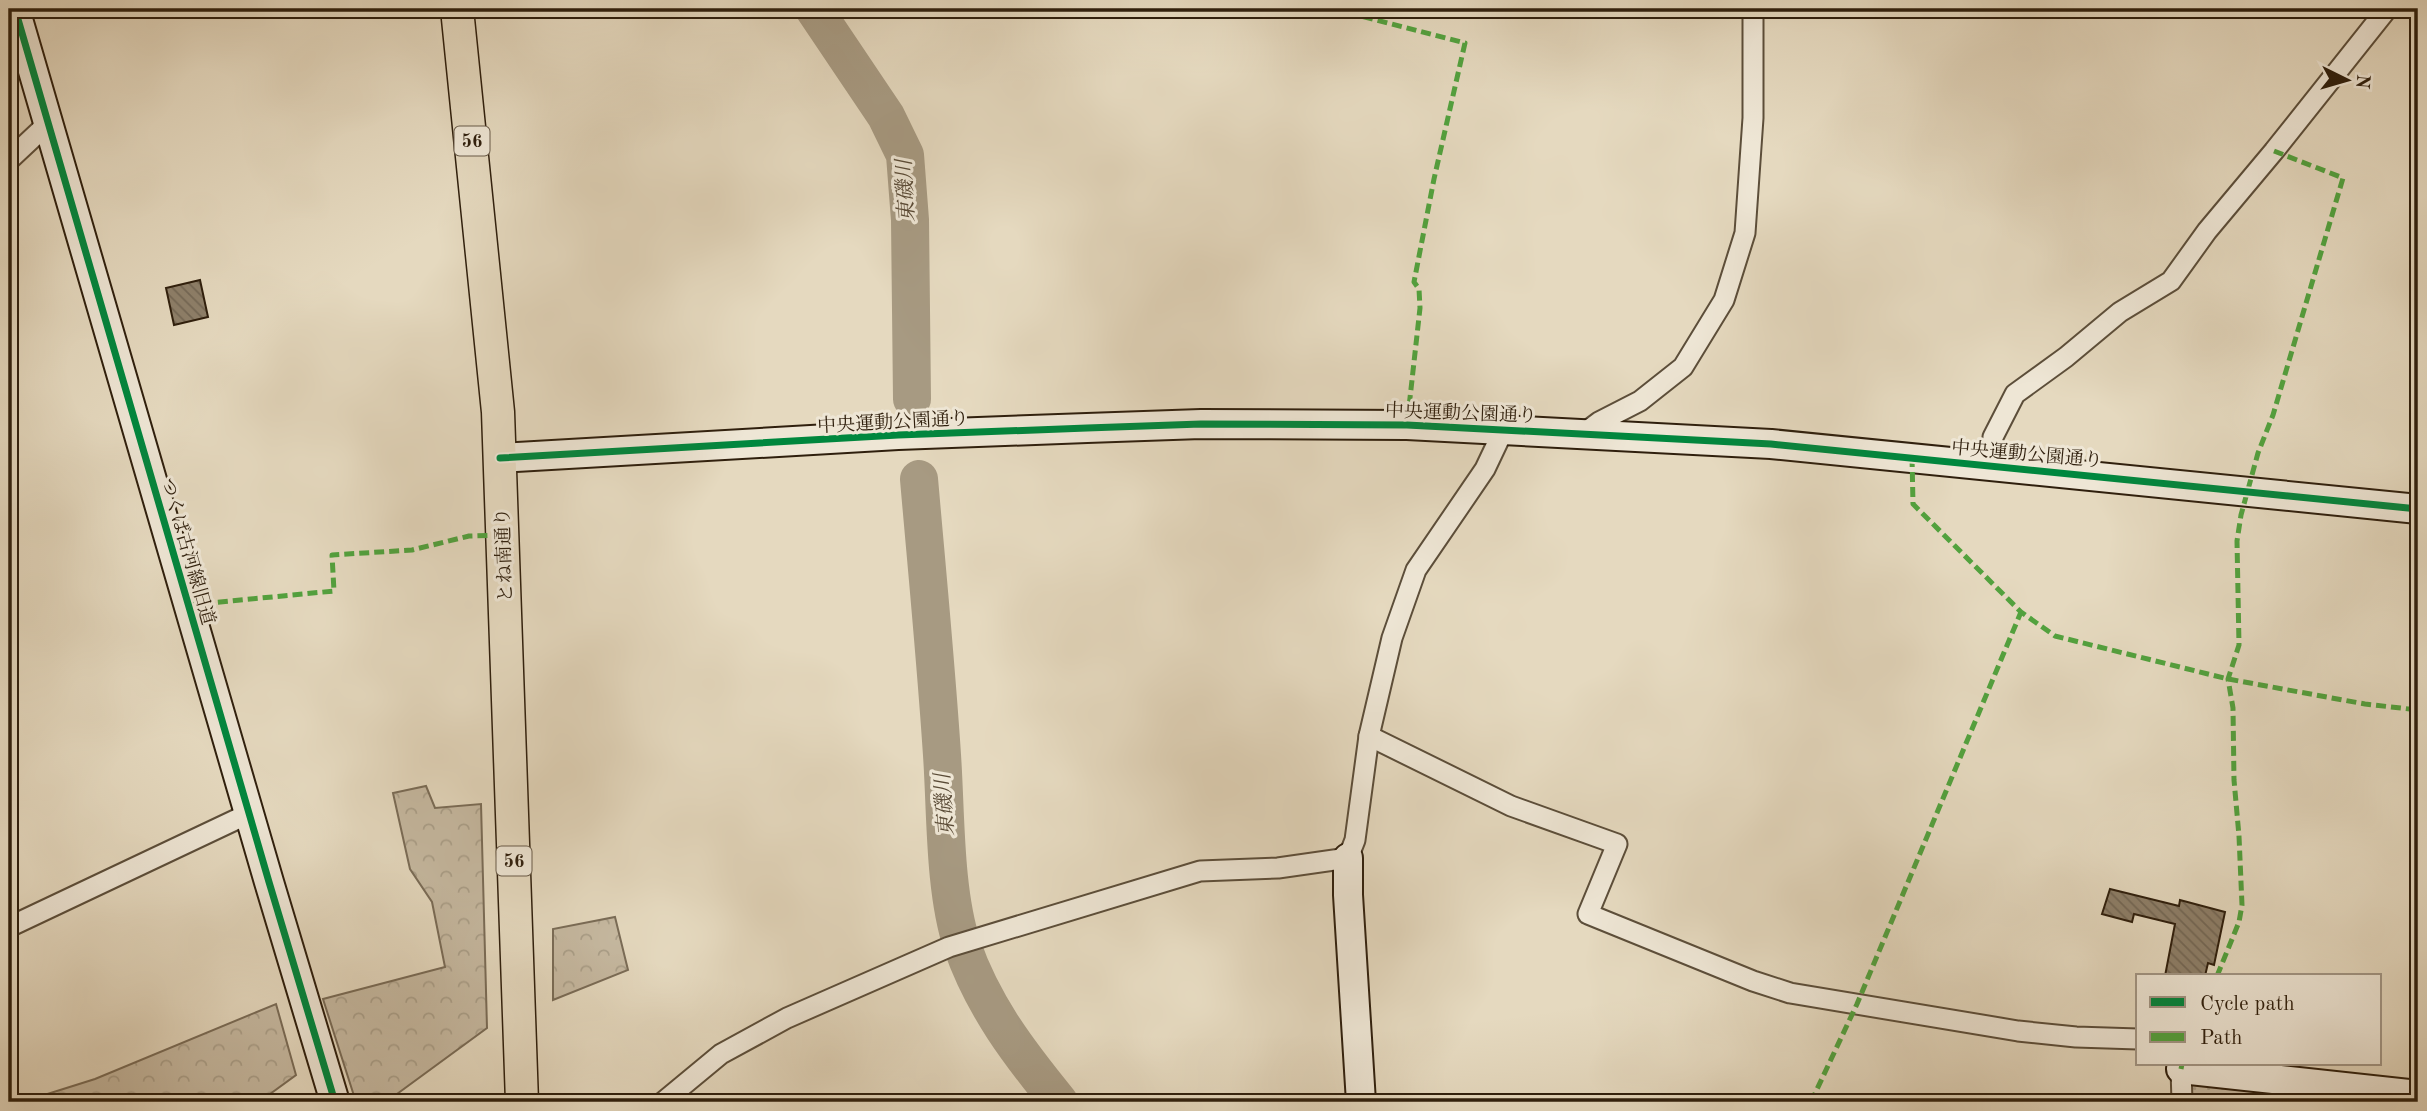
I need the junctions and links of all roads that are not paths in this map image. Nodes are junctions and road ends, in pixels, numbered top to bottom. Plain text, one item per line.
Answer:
1 (15, 9) edge
2 (457, 9) edge
3 (1753, 9) edge
4 (2387, 9) edge
5 (19, 61) edge
6 (47, 118) junction
7 (9, 160) edge
8 (1504, 429) junction
9 (1583, 434) junction
10 (500, 458) junction
11 (1991, 466) junction
12 (2418, 509) edge
13 (1368, 736) junction
14 (250, 813) junction
15 (1348, 858) junction
16 (9, 927) edge
17 (2136, 1039) edge
18 (2179, 1066) edge
19 (2418, 1095) edge
20 (335, 1102) edge
21 (522, 1102) edge
22 (663, 1102) edge
23 (1361, 1102) edge
24 (2182, 1102) edge

1 - 5 street, つくば古河線旧道
2 - 10 main road, とね南通り / 56
3 - 9 street
4 - 11 street
5 - 6 street, つくば古河線旧道
6 - 7 street
6 - 14 street, つくば古河線旧道
8 - 9 street, 中央運動公園通り
8 - 10 street, 中央運動公園通り
8 - 13 street
9 - 11 street, 中央運動公園通り
10 - 21 main road, とね南通り / 56
11 - 12 street, 中央運動公園通り
13 - 15 street
13 - 17 street
14 - 16 street
14 - 20 street, つくば古河線旧道
15 - 22 street
15 - 23 street
18 - 19 street
18 - 24 street

